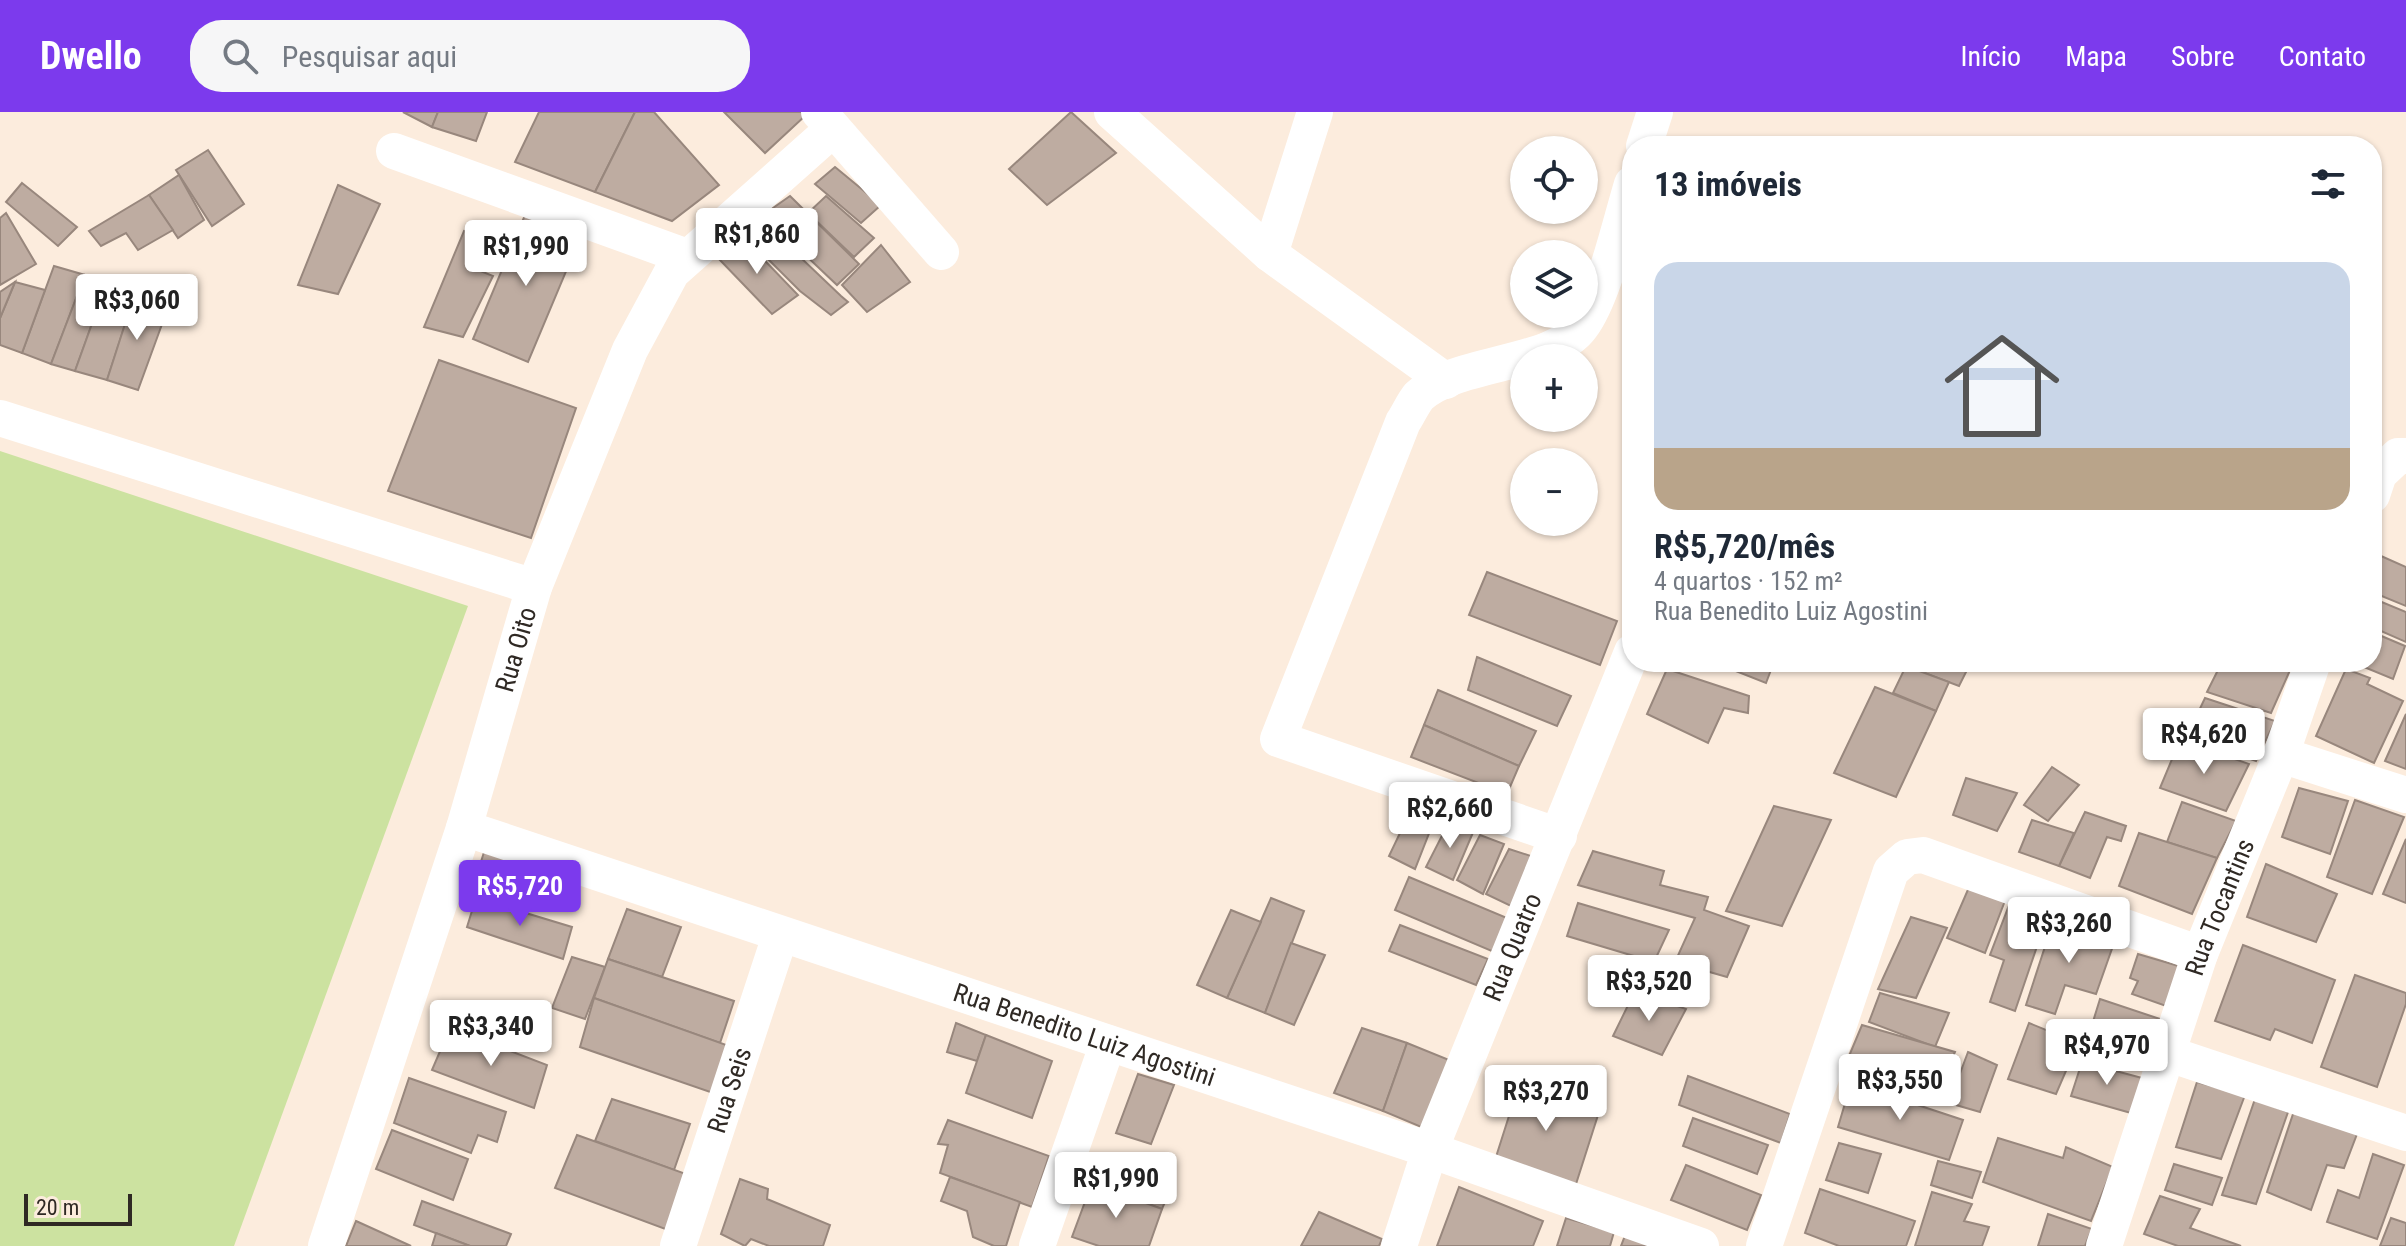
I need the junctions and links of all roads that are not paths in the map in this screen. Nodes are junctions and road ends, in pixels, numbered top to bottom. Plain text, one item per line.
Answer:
1 (1112, 112) edge
2 (1315, 112) edge
3 (1655, 112) edge
4 (826, 120) edge
5 (1647, 136) edge
6 (394, 151) dead end
7 (1622, 216) edge
8 (941, 252) dead end
9 (1270, 254) junction
10 (687, 257) junction
11 (1446, 381) junction
12 (0, 418) edge
13 (2402, 456) edge
14 (2382, 472) edge
15 (534, 587) junction
16 (1624, 672) edge
17 (2310, 672) edge
18 (2281, 755) junction
19 (2406, 795) edge
20 (464, 828) junction
21 (1559, 836) junction
22 (780, 936) junction
23 (2200, 954) junction
24 (1108, 1043) junction
25 (2169, 1054) junction
26 (2406, 1133) edge
27 (1430, 1150) junction
28 (326, 1246) edge
29 (678, 1246) edge
30 (1037, 1246) edge
31 (1399, 1246) edge
32 (1701, 1246) edge
33 (1764, 1246) edge
34 (2104, 1246) edge

1 - 9 street
2 - 9 street
3 - 5 street
4 - 8 street
4 - 10 street, Rua Oito
6 - 10 street
7 - 11 street
9 - 11 street
10 - 15 street, Rua Oito
11 - 21 street
12 - 15 street
13 - 14 street
15 - 20 street, Rua Oito
16 - 21 street, Rua Quatro
17 - 18 street, Rua Tocantins
18 - 19 street
18 - 23 street, Rua Tocantins
20 - 22 street, Rua Benedito Luiz Agostini
20 - 28 street, Rua Oito
21 - 27 street, Rua Quatro
22 - 24 street, Rua Benedito Luiz Agostini
22 - 29 street, Rua Seis
23 - 25 street, Rua Tocantins
23 - 33 street
24 - 27 street, Rua Benedito Luiz Agostini
24 - 30 street
25 - 26 street
25 - 34 street, Rua Tocantins
27 - 31 street, Rua Quatro
27 - 32 street, Rua Benedito Luiz Agostini

